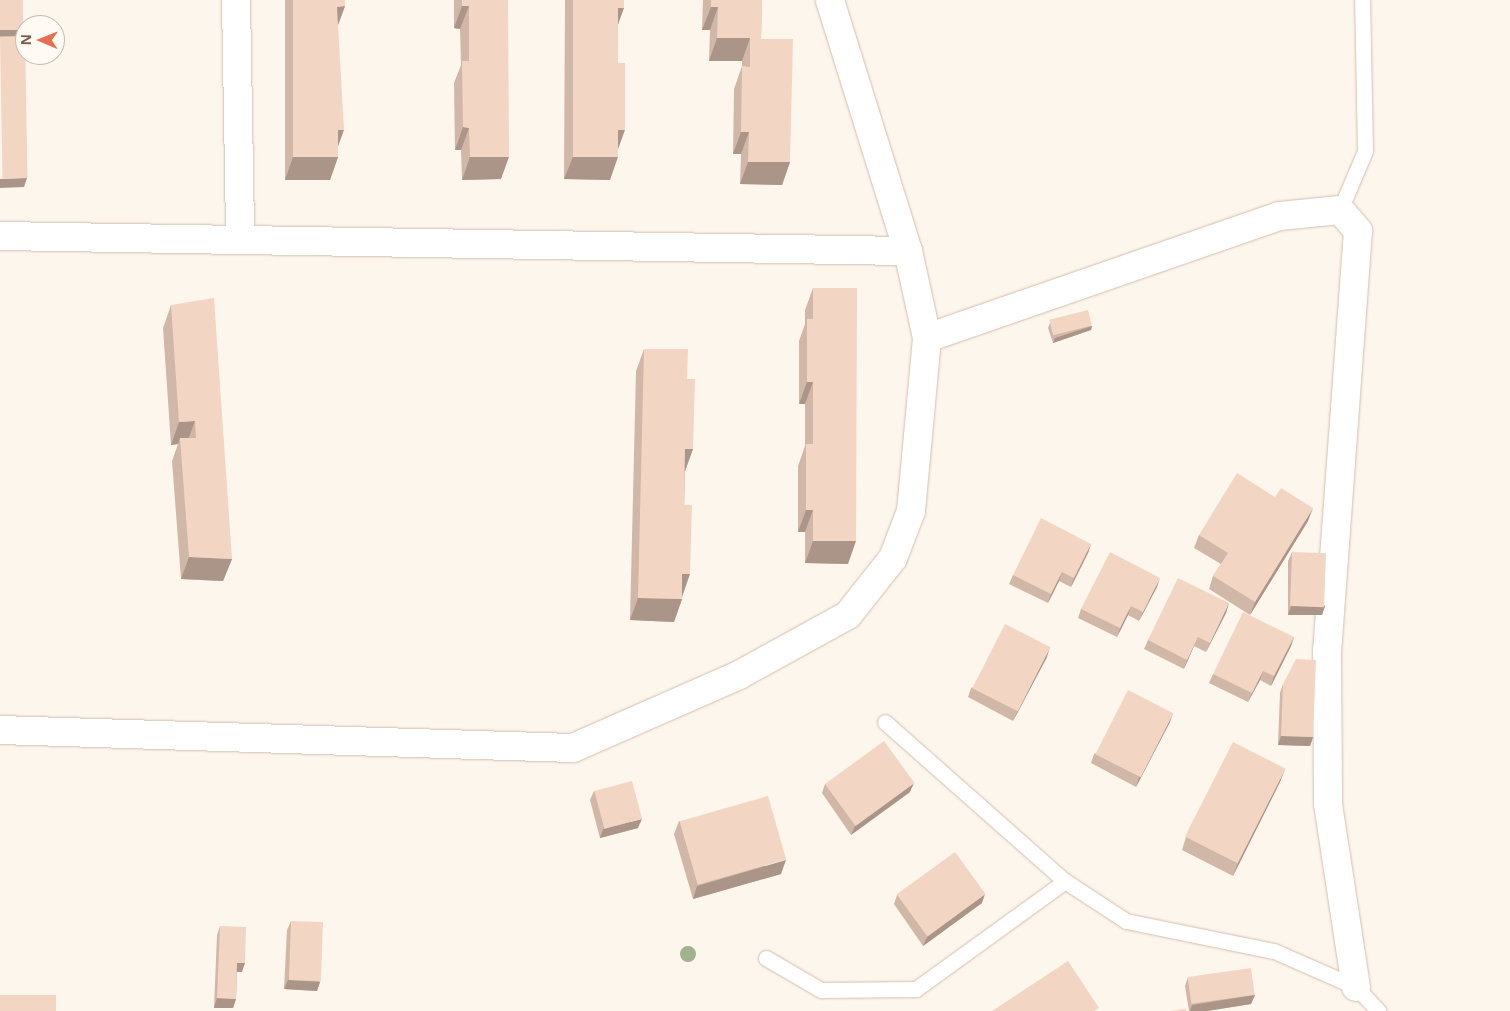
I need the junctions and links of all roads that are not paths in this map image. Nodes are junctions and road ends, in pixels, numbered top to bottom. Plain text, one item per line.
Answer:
1 (236, 0) edge
2 (830, 0) edge
3 (1362, 0) edge
4 (1340, 210) junction
5 (0, 236) edge
6 (240, 237) junction
7 (908, 251) junction
8 (927, 338) junction
9 (885, 722) dead end
10 (0, 730) edge
11 (1065, 881) junction
12 (766, 958) dead end
13 (1356, 987) junction
14 (1378, 1011) edge

1 - 6 street
2 - 7 street
3 - 4 lane
4 - 8 street
4 - 13 street
5 - 6 street
6 - 7 street
7 - 8 street
8 - 10 street
9 - 11 lane
11 - 12 lane
11 - 13 lane
13 - 14 lane

